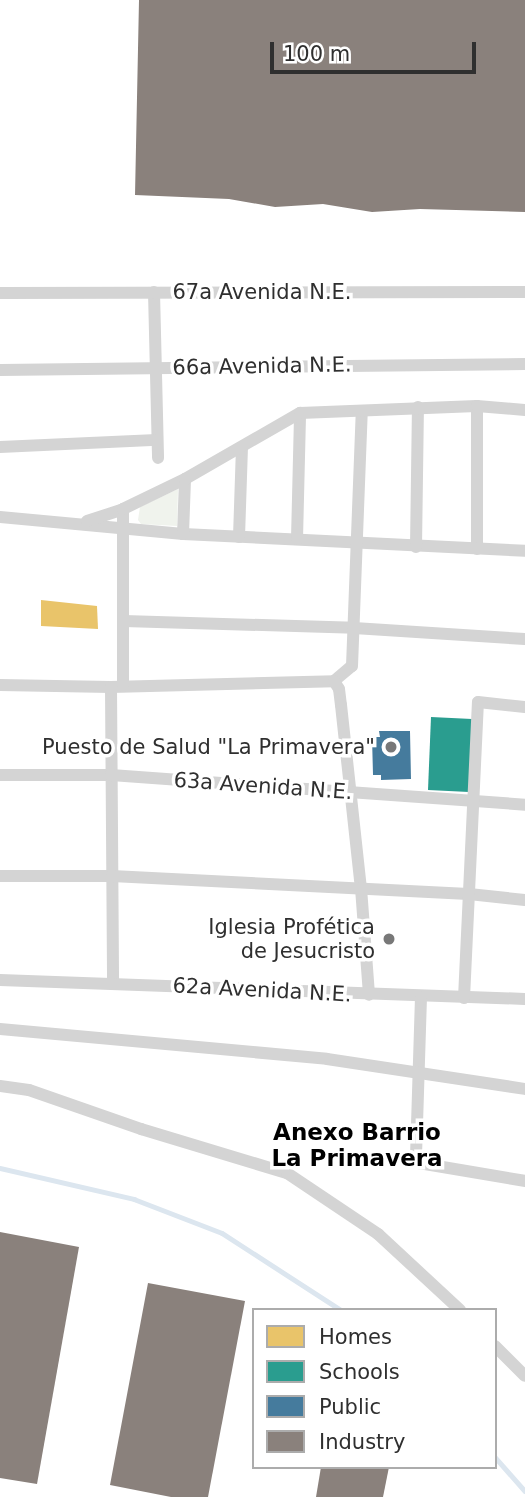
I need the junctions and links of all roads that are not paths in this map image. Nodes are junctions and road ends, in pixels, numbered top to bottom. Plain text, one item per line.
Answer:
1 (154, 292) junction
2 (525, 292) edge
3 (0, 293) edge
4 (525, 364) edge
5 (156, 368) junction
6 (0, 370) edge
7 (477, 405) junction
8 (418, 407) junction
9 (525, 410) edge
10 (362, 411) junction
11 (300, 414) junction
12 (157, 440) junction
13 (0, 447) edge
14 (242, 448) junction
15 (158, 458) dead end
16 (185, 480) junction
17 (123, 509) junction
18 (0, 517) edge
19 (83, 522) junction
20 (123, 530) junction
21 (183, 534) junction
22 (239, 537) junction
23 (296, 539) junction
24 (356, 543) junction
25 (416, 547) junction
26 (477, 549) junction
27 (525, 551) edge
28 (124, 621) junction
29 (354, 628) junction
30 (525, 639) edge
31 (334, 681) junction
32 (0, 685) edge
33 (117, 687) junction
34 (525, 707) edge
35 (0, 775) edge
36 (111, 775) junction
37 (350, 793) junction
38 (472, 801) junction
39 (525, 805) edge
40 (0, 876) edge
41 (112, 876) junction
42 (361, 888) junction
43 (469, 894) junction
44 (525, 900) edge
45 (0, 981) edge
46 (113, 982) junction
47 (369, 995) junction
48 (421, 997) junction
49 (464, 998) junction
50 (525, 999) edge
51 (0, 1029) edge
52 (419, 1072) junction
53 (0, 1086) edge
54 (525, 1089) edge
55 (525, 1181) edge
56 (458, 1308) edge
57 (497, 1348) edge
58 (525, 1376) edge

1 - 2 street, 67a Avenida N.E.
1 - 3 street, 67a Avenida N.E.
1 - 5 street
4 - 5 street, 66a Avenida N.E.
5 - 6 street, 66a Avenida N.E.
5 - 12 street
7 - 8 street
7 - 9 street
7 - 26 street
8 - 10 street
8 - 25 street
10 - 11 street
10 - 24 street
11 - 14 street
11 - 23 street
12 - 13 street
12 - 15 street
14 - 16 street
14 - 22 street
16 - 17 street
16 - 21 street
17 - 19 street
17 - 20 street
18 - 19 street
19 - 20 street
20 - 21 street
20 - 28 street
21 - 22 street
22 - 23 street
23 - 24 street
24 - 25 street
24 - 29 street
25 - 26 street
26 - 27 street
28 - 29 street
28 - 33 street
29 - 30 street
29 - 31 street
31 - 33 street
31 - 37 street
32 - 33 street
33 - 36 street
34 - 38 street
35 - 36 street, 63a Avenida N.E.
36 - 37 street, 63a Avenida N.E.
36 - 41 street
37 - 38 street, 63a Avenida N.E.
37 - 42 street
38 - 39 street, 63a Avenida N.E.
38 - 43 street
40 - 41 street
41 - 42 street
41 - 46 street
42 - 43 street
42 - 47 street
43 - 44 street
43 - 49 street
45 - 46 street, 62a Avenida N.E.
46 - 47 street, 62a Avenida N.E.
47 - 48 street, 62a Avenida N.E.
48 - 49 street, 62a Avenida N.E.
48 - 52 street
49 - 50 street, 62a Avenida N.E.
51 - 52 street
52 - 54 street
52 - 55 street
53 - 56 street
57 - 58 street

